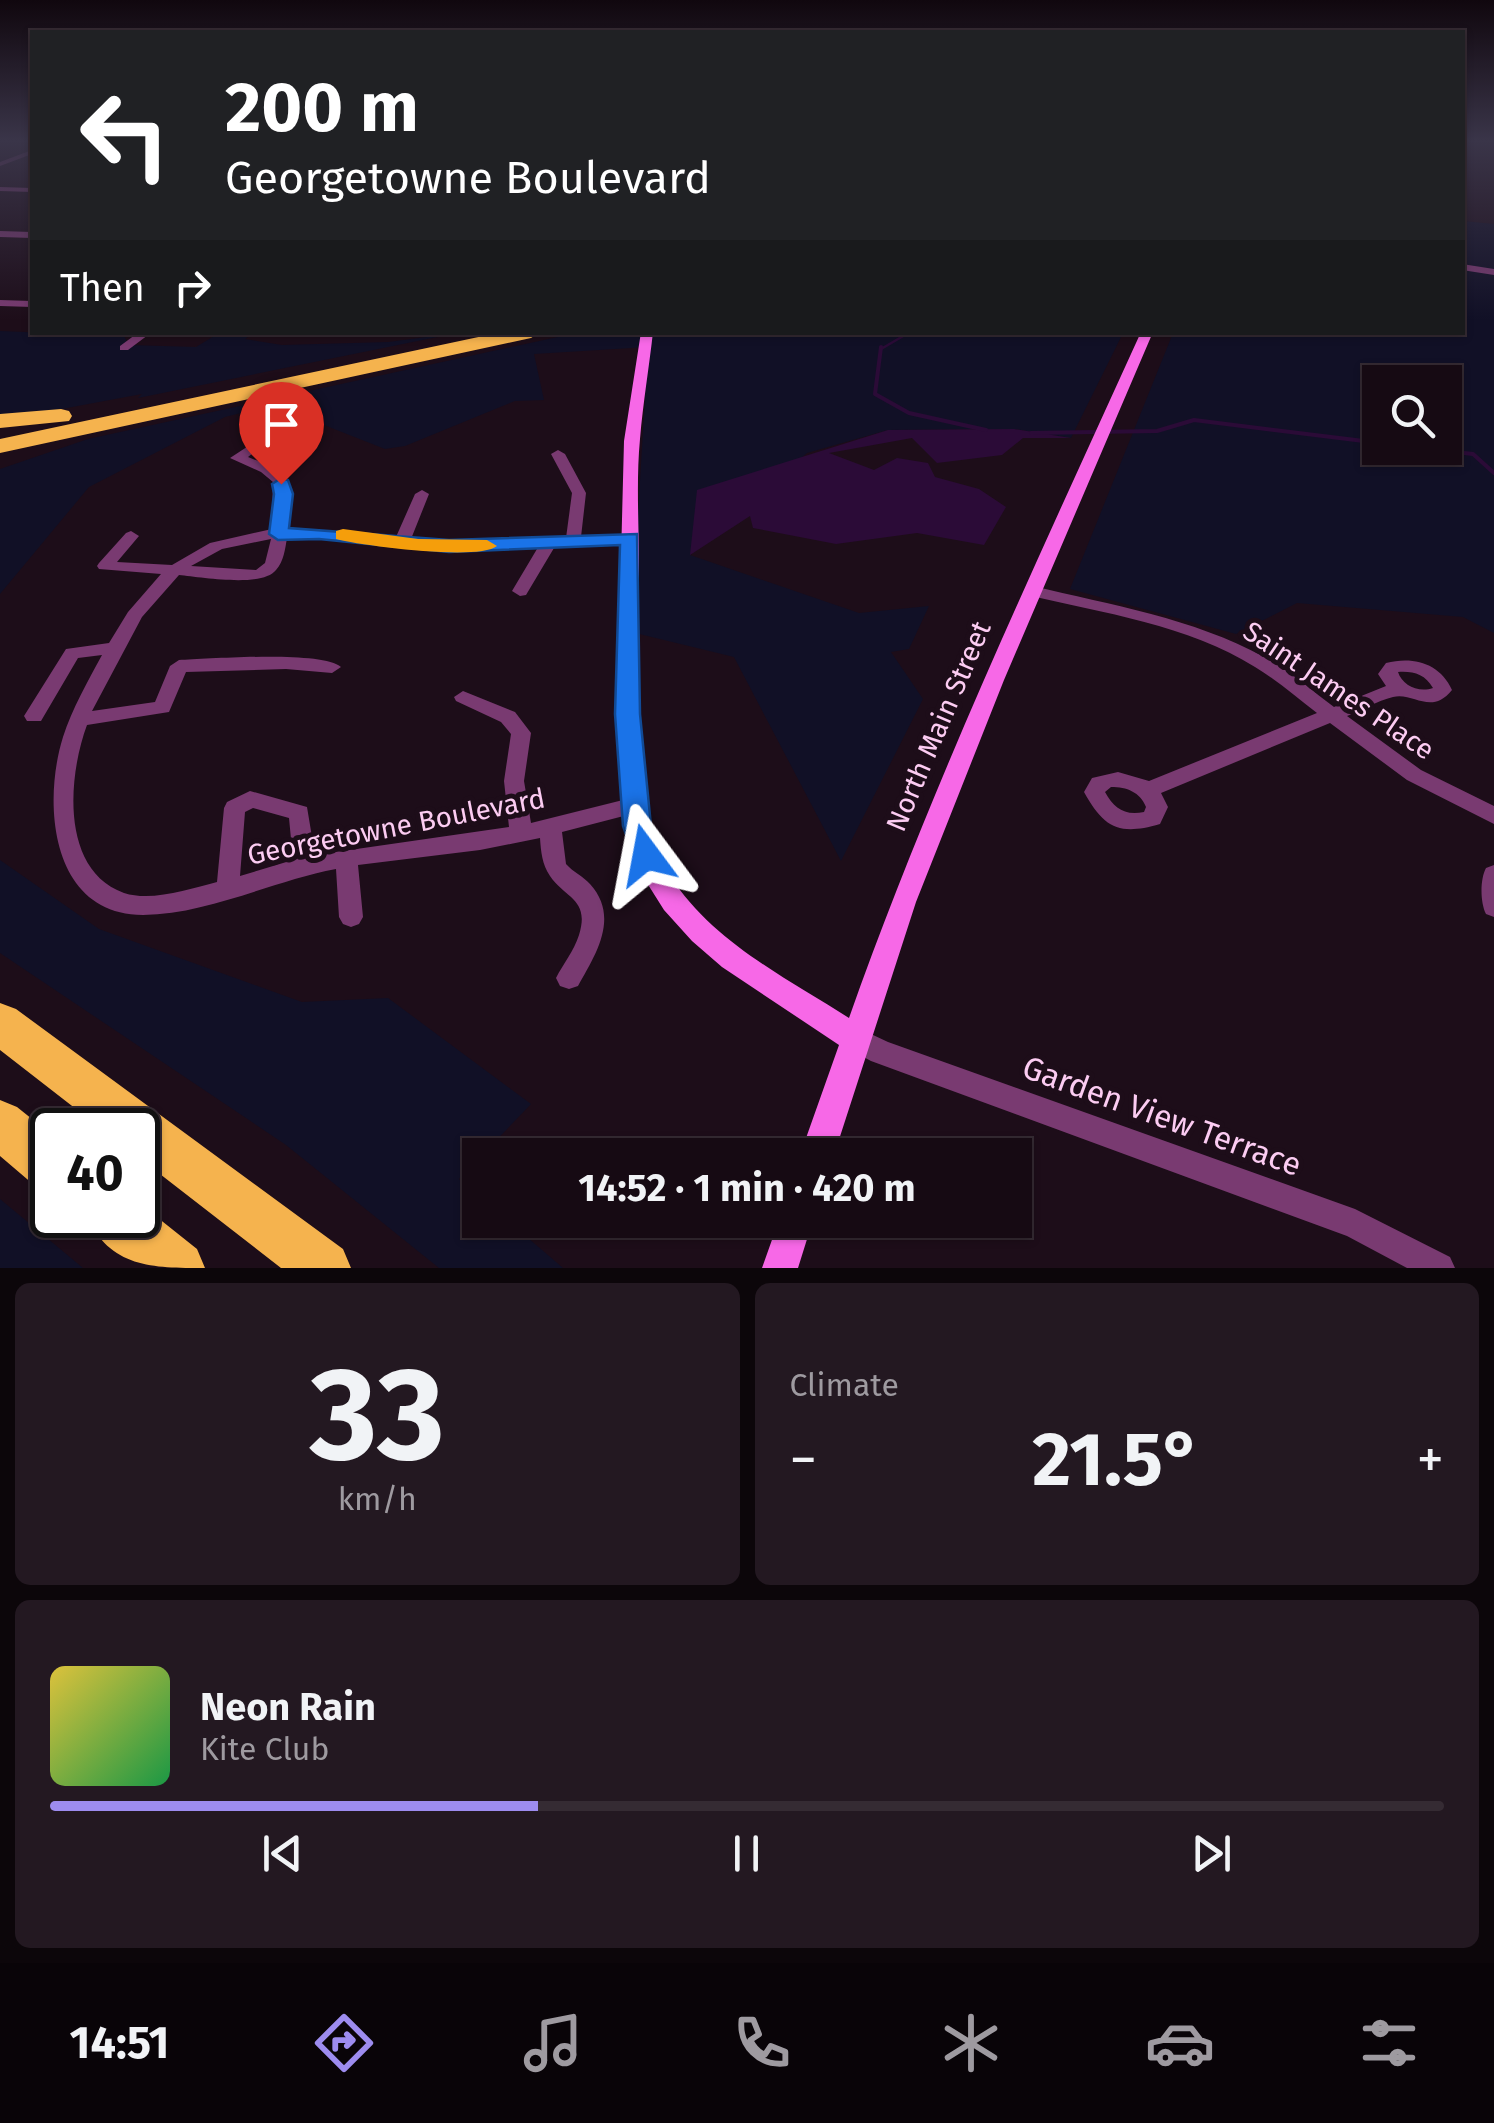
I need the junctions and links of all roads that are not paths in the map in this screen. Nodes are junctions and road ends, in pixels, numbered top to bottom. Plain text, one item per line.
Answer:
1 (0, 234) edge
2 (30, 235) edge
3 (1465, 267) edge
4 (1494, 272) edge
5 (0, 303) edge
6 (30, 304) edge
7 (143, 335) edge
8 (478, 335) edge
9 (517, 335) edge
10 (647, 335) edge
11 (1145, 335) edge
12 (124, 348) dead end
13 (302, 382) junction
14 (168, 400) junction
15 (0, 421) edge
16 (0, 435) edge
17 (259, 443) dead end
18 (0, 446) edge
19 (558, 454) dead end
20 (0, 464) edge
21 (422, 494) dead end
22 (278, 534) junction
23 (132, 536) dead end
24 (630, 539) junction
25 (573, 542) junction
26 (402, 543) junction
27 (550, 543) junction
28 (178, 568) junction
29 (1033, 591) junction
30 (520, 592) dead end
31 (115, 648) junction
32 (332, 667) dead end
33 (1398, 688) dead end
34 (463, 697) dead end
35 (1332, 714) junction
36 (34, 716) dead end
37 (79, 720) junction
38 (1148, 790) dead end
39 (635, 805) junction
40 (1494, 816) edge
41 (551, 826) junction
42 (521, 832) junction
43 (346, 858) junction
44 (304, 866) junction
45 (1494, 874) edge
46 (228, 886) junction
47 (1494, 907) edge
48 (351, 917) dead end
49 (569, 978) dead end
50 (0, 1023) edge
51 (856, 1039) junction
52 (0, 1124) edge
53 (824, 1138) edge
54 (30, 1149) edge
55 (141, 1238) edge
56 (790, 1238) edge
57 (178, 1268) edge
58 (324, 1268) edge
59 (780, 1268) edge
60 (1439, 1268) edge

1 - 2 street
3 - 4 street
5 - 6 street
7 - 12 street
8 - 14 highway
9 - 13 highway
10 - 24 street
11 - 29 street, North Main Street
13 - 18 highway
13 - 20 highway
14 - 15 highway
14 - 16 highway
17 - 22 street
19 - 25 street
21 - 26 street
22 - 26 street, Georgetowne Boulevard
22 - 28 street, Georgetowne Boulevard
22 - 28 street
23 - 28 street
24 - 25 street, Georgetowne Boulevard
24 - 39 street
25 - 27 street, Georgetowne Boulevard
26 - 27 street, Georgetowne Boulevard
27 - 30 street
28 - 31 street, Georgetowne Boulevard
29 - 35 street, Saint James Place
29 - 51 street, North Main Street
31 - 36 street
31 - 37 street, Georgetowne Boulevard
32 - 37 street
33 - 35 street
34 - 42 street
35 - 38 street
35 - 40 street, Saint James Place
37 - 46 street, Georgetowne Boulevard
39 - 41 street, Georgetowne Boulevard
39 - 51 street
41 - 42 street, Georgetowne Boulevard
41 - 49 street
42 - 43 street, Georgetowne Boulevard
43 - 44 street, Georgetowne Boulevard
43 - 48 street
44 - 46 street, Georgetowne Boulevard
44 - 46 street
45 - 47 street
50 - 58 highway
51 - 53 street, North Main Street
51 - 60 street, Garden View Terrace
52 - 54 highway
55 - 57 highway
56 - 59 street

